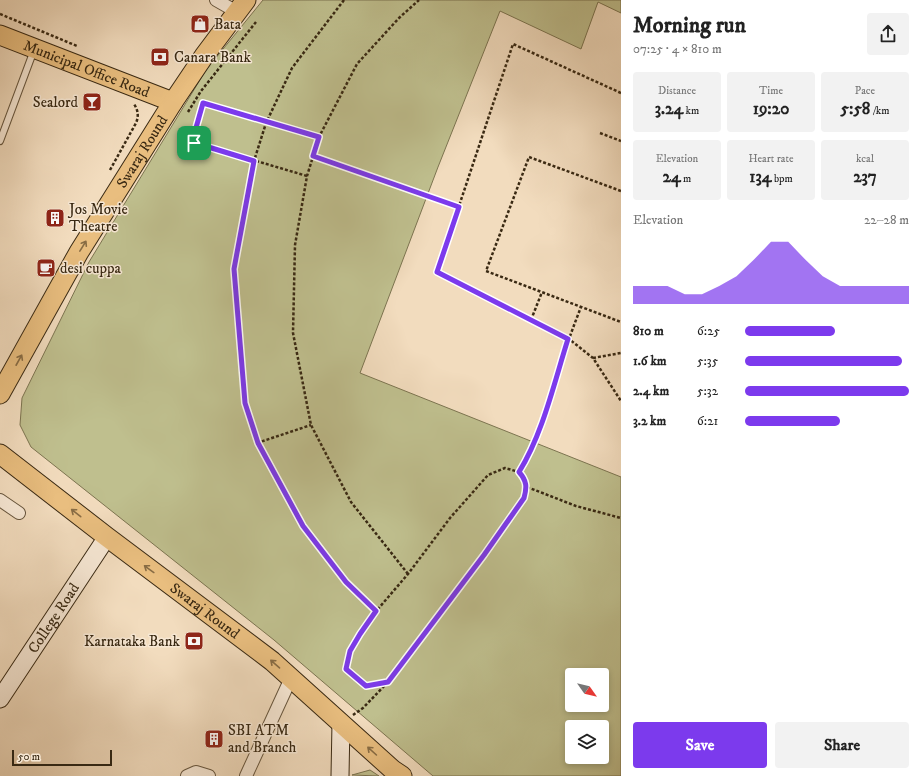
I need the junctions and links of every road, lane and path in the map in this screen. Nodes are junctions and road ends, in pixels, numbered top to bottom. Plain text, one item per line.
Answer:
1 (216, 0) edge
2 (344, 0) edge
3 (419, 0) edge
4 (242, 6) edge
5 (0, 14) edge
6 (256, 22) dead end
7 (0, 35) edge
8 (34, 48) junction
9 (84, 49) dead end
10 (621, 93) edge
11 (130, 102) dead end
12 (180, 107) junction
13 (267, 122) junction
14 (600, 133) dead end
15 (319, 137) junction
16 (0, 141) edge
17 (621, 141) edge
18 (313, 156) junction
19 (254, 161) junction
20 (108, 174) dead end
21 (307, 176) junction
22 (621, 191) edge
23 (459, 207) junction
24 (542, 292) junction
25 (581, 307) junction
26 (531, 320) junction
27 (621, 322) edge
28 (568, 339) junction
29 (621, 353) edge
30 (593, 358) junction
31 (0, 394) edge
32 (621, 401) edge
33 (311, 425) junction
34 (258, 443) junction
35 (0, 454) edge
36 (519, 472) junction
37 (527, 487) junction
38 (0, 500) edge
39 (19, 513) dead end
40 (621, 518) edge
41 (107, 537) junction
42 (408, 574) junction
43 (376, 611) junction
44 (291, 678) junction
45 (388, 682) junction
46 (0, 698) edge
47 (341, 723) junction
48 (187, 776) edge
49 (209, 776) edge
50 (246, 776) edge
51 (340, 776) edge
52 (402, 776) edge

1 - 4 street
2 - 13 path
3 - 15 path
4 - 12 main road, Swaraj Round
5 - 9 path
6 - 12 path
7 - 8 main road, Municipal Office Road
8 - 12 main road, Municipal Office Road
8 - 16 lane
10 - 23 path
11 - 20 path
31 -> 12 main road, Swaraj Round
13 - 15 path
13 - 19 path
13 - 19 path
14 - 17 path
15 - 18 path
18 - 21 path
18 - 23 path
19 - 21 path
19 - 34 path
21 - 33 path
22 - 24 path
23 - 26 path
24 - 25 path
24 - 26 path
25 - 27 path
25 - 28 path
26 - 28 path
28 - 30 path
28 - 36 path
29 - 30 path
30 - 32 path
33 - 34 path
33 - 42 path
34 - 43 path
41 -> 35 main road, Swaraj Round
36 - 37 path
36 - 42 path
37 - 40 path
37 - 45 path
38 - 39 street
44 -> 41 main road, Swaraj Round
41 - 46 main road, College Road
42 - 43 path
43 - 45 path
44 - 47 main road, Swaraj Round
44 - 50 street
45 - 47 path
47 - 51 main road
52 -> 47 main road, Swaraj Round
48 - 49 street

